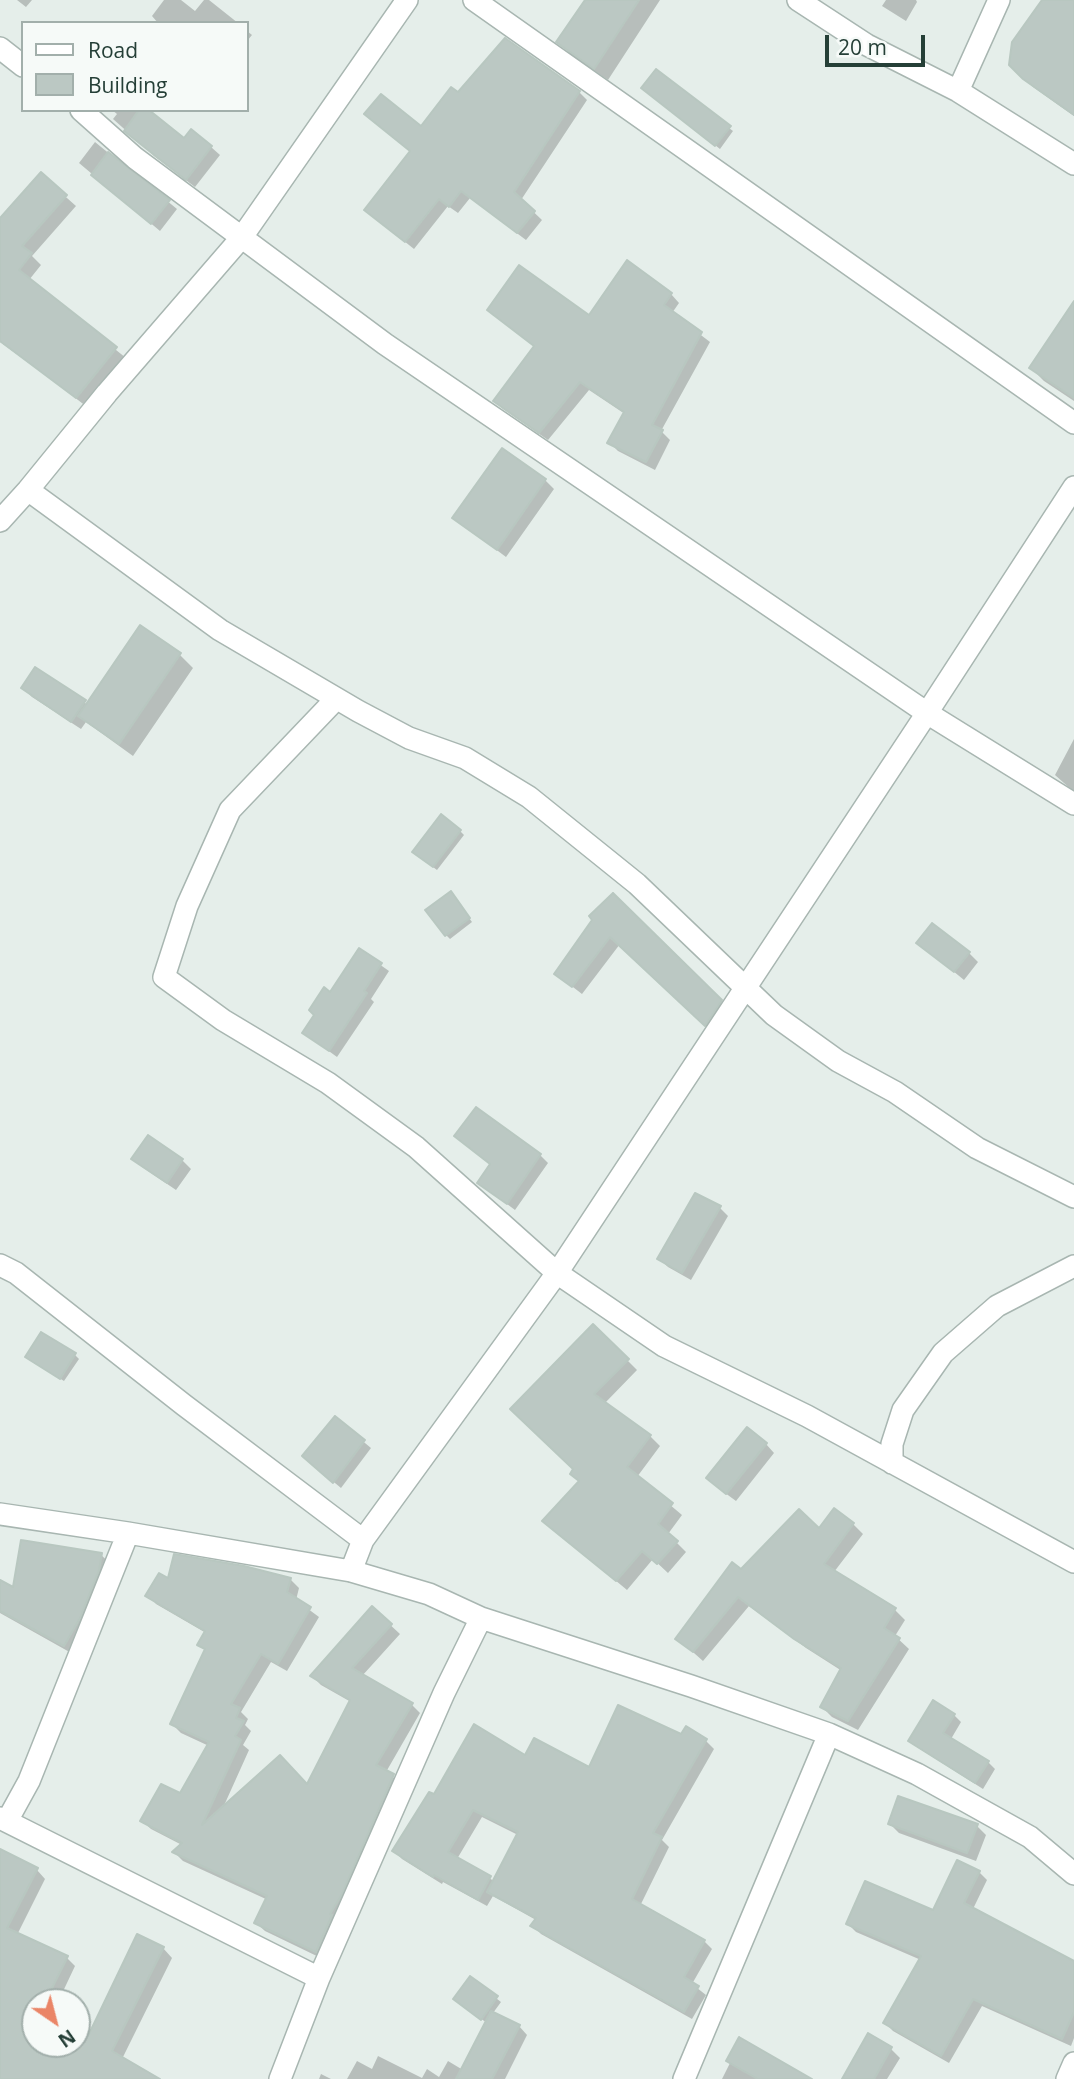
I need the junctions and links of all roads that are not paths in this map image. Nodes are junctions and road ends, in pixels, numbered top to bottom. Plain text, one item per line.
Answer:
1 (407, 0) edge
2 (474, 0) edge
3 (798, 0) edge
4 (999, 0) edge
5 (0, 48) edge
6 (21, 64) edge
7 (958, 91) junction
8 (83, 112) edge
9 (1074, 164) edge
10 (242, 237) junction
11 (1074, 423) edge
12 (1074, 487) edge
13 (28, 490) junction
14 (0, 521) edge
15 (336, 699) junction
16 (927, 713) junction
17 (1074, 804) edge
18 (745, 986) junction
19 (1074, 1197) edge
20 (0, 1265) edge
21 (1074, 1266) edge
22 (557, 1273) junction
23 (892, 1463) junction
24 (0, 1514) edge
25 (128, 1533) junction
26 (363, 1540) junction
27 (1074, 1562) edge
28 (351, 1572) junction
29 (481, 1618) junction
30 (829, 1734) junction
31 (3, 1819) edge
32 (1074, 1874) edge
33 (319, 1978) junction
34 (1074, 2063) edge
35 (280, 2079) edge
36 (684, 2079) edge
37 (1067, 2079) edge

1 - 10 street
2 - 11 street
3 - 7 street
4 - 7 street
5 - 6 street
7 - 9 street
8 - 10 street
10 - 13 street
10 - 16 street
12 - 16 street
13 - 14 street
13 - 15 street
15 - 18 street
15 - 22 street
16 - 17 street
16 - 18 street
18 - 19 street
18 - 22 street
20 - 26 street
21 - 23 street
22 - 23 street
22 - 26 street
23 - 27 street
24 - 25 street
25 - 28 street
25 - 31 street
26 - 28 street
28 - 29 street
29 - 30 street
29 - 33 street
30 - 32 street
30 - 36 street
31 - 33 street
33 - 35 street
34 - 37 street

